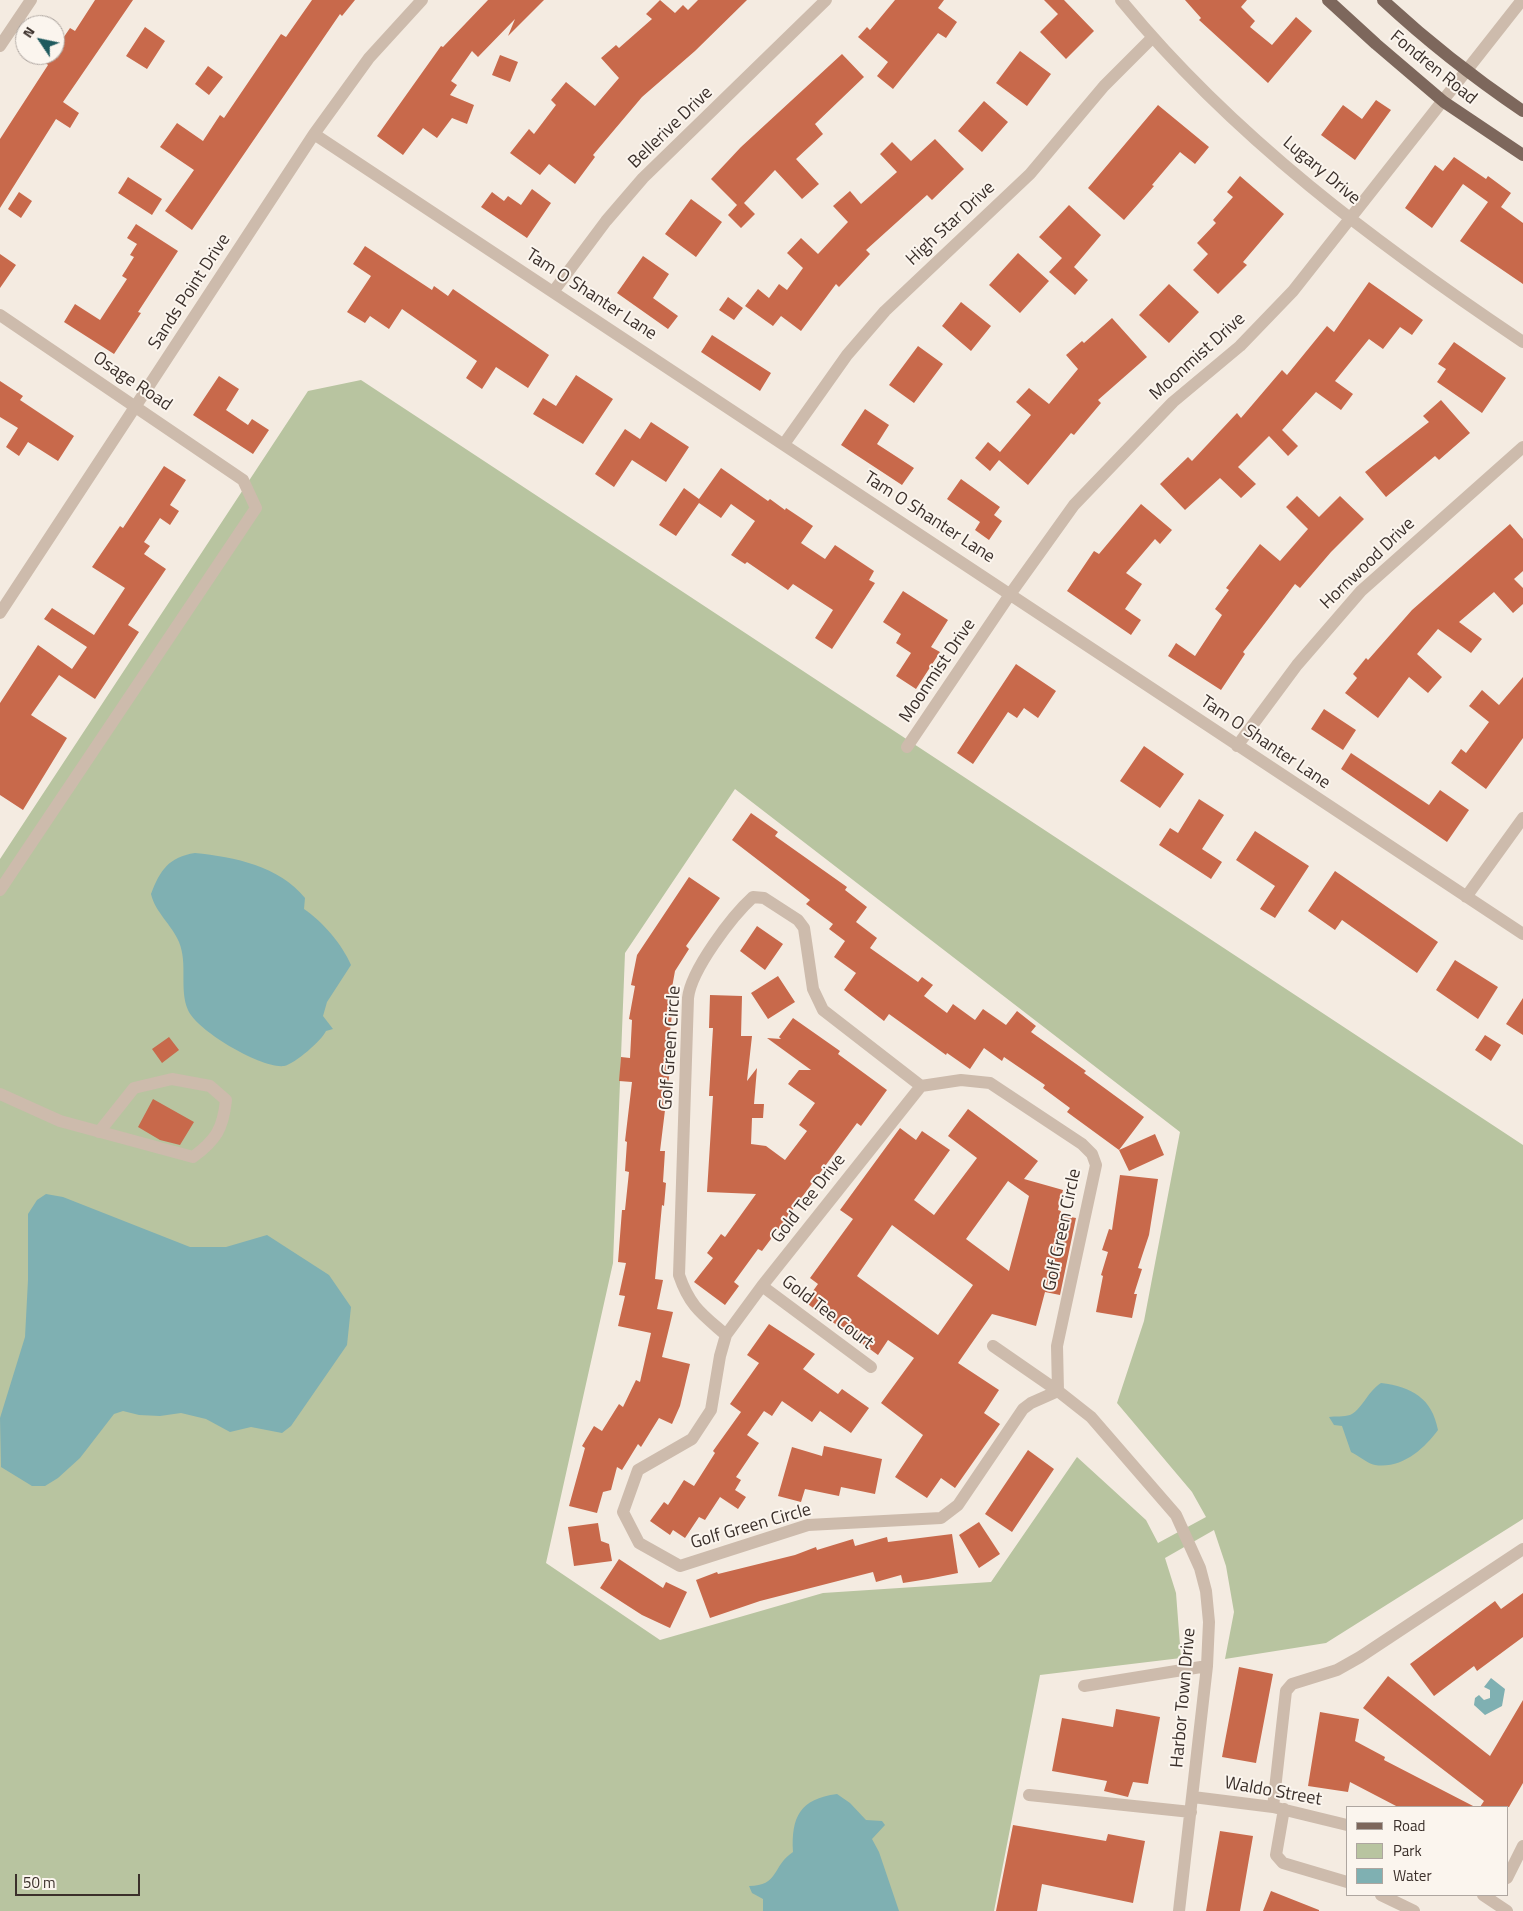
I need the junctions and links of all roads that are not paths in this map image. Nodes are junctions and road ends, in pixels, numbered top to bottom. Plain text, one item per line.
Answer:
1 (30, 0) edge
2 (422, 0) edge
3 (826, 0) edge
4 (1121, 0) edge
5 (1328, 0) edge
6 (1383, 0) edge
7 (1522, 0) edge
8 (1152, 38) junction
9 (0, 46) edge
10 (1467, 72) junction
11 (1444, 102) junction
12 (1523, 111) edge
13 (314, 134) junction
14 (1523, 154) edge
15 (1351, 219) junction
16 (553, 292) junction
17 (0, 315) edge
18 (1523, 342) edge
19 (136, 405) junction
20 (784, 444) junction
21 (1523, 447) edge
22 (1011, 593) junction
23 (0, 612) edge
24 (1237, 746) junction
25 (907, 747) dead end
26 (1523, 818) edge
27 (0, 890) edge
28 (1466, 896) junction
29 (1523, 934) edge
30 (921, 1086) junction
31 (0, 1094) edge
32 (99, 1132) junction
33 (762, 1286) junction
34 (726, 1335) junction
35 (993, 1346) dead end
36 (872, 1367) dead end
37 (1058, 1391) junction
38 (1523, 1549) edge
39 (1207, 1666) junction
40 (1084, 1686) dead end
41 (1029, 1795) dead end
42 (1193, 1797) junction
43 (1278, 1808) junction
44 (1191, 1812) junction
45 (1346, 1825) edge
46 (1523, 1846) edge
47 (1508, 1876) edge
48 (1346, 1882) edge
49 (1383, 1896) edge
50 (1496, 1899) edge
51 (1179, 1911) edge
52 (1414, 1911) edge
53 (1508, 1911) edge

1 - 9 street
2 - 13 street, Sands Point Drive
3 - 16 street, Bellerive Drive
4 - 8 street, Lugary Drive
5 - 11 main road, Fondren Road
6 - 10 main road, Fondren Road
7 - 10 street, Moonmist Drive
8 - 15 street, Lugary Drive
8 - 20 street, High Star Drive
10 - 11 street, Moonmist Drive
10 - 12 main road, Fondren Road
11 - 14 main road, Fondren Road
11 - 15 street, Moonmist Drive
13 - 16 street, Tam O Shanter Lane
13 - 19 street, Sands Point Drive
15 - 18 street, Lugary Drive
15 - 22 street, Moonmist Drive
16 - 20 street, Tam O Shanter Lane
17 - 19 street, Osage Road
19 - 23 street, Sands Point Drive
19 - 27 street, Osage Road
20 - 22 street, Tam O Shanter Lane
21 - 24 street, Hornwood Drive
22 - 24 street, Tam O Shanter Lane
22 - 25 street, Moonmist Drive
24 - 28 street, Tam O Shanter Lane
26 - 28 street
28 - 29 street, Tam O Shanter Lane
30 - 33 street, Gold Tee Drive
30 - 34 street, Golf Green Circle
30 - 37 street, Golf Green Circle
31 - 32 street
32 - 32 street
33 - 34 street, Gold Tee Drive
33 - 36 street, Gold Tee Court
34 - 37 street, Golf Green Circle
35 - 37 street, Harbor Town Drive
37 - 39 street, Harbor Town Drive
38 - 43 street
39 - 40 street
39 - 42 street, Harbor Town Drive
41 - 44 street
42 - 43 street, Waldo Street
42 - 44 street, Harbor Town Drive
43 - 45 street, Waldo Street
43 - 48 street
44 - 51 street, Harbor Town Drive
46 - 47 street
49 - 52 street
50 - 53 street

